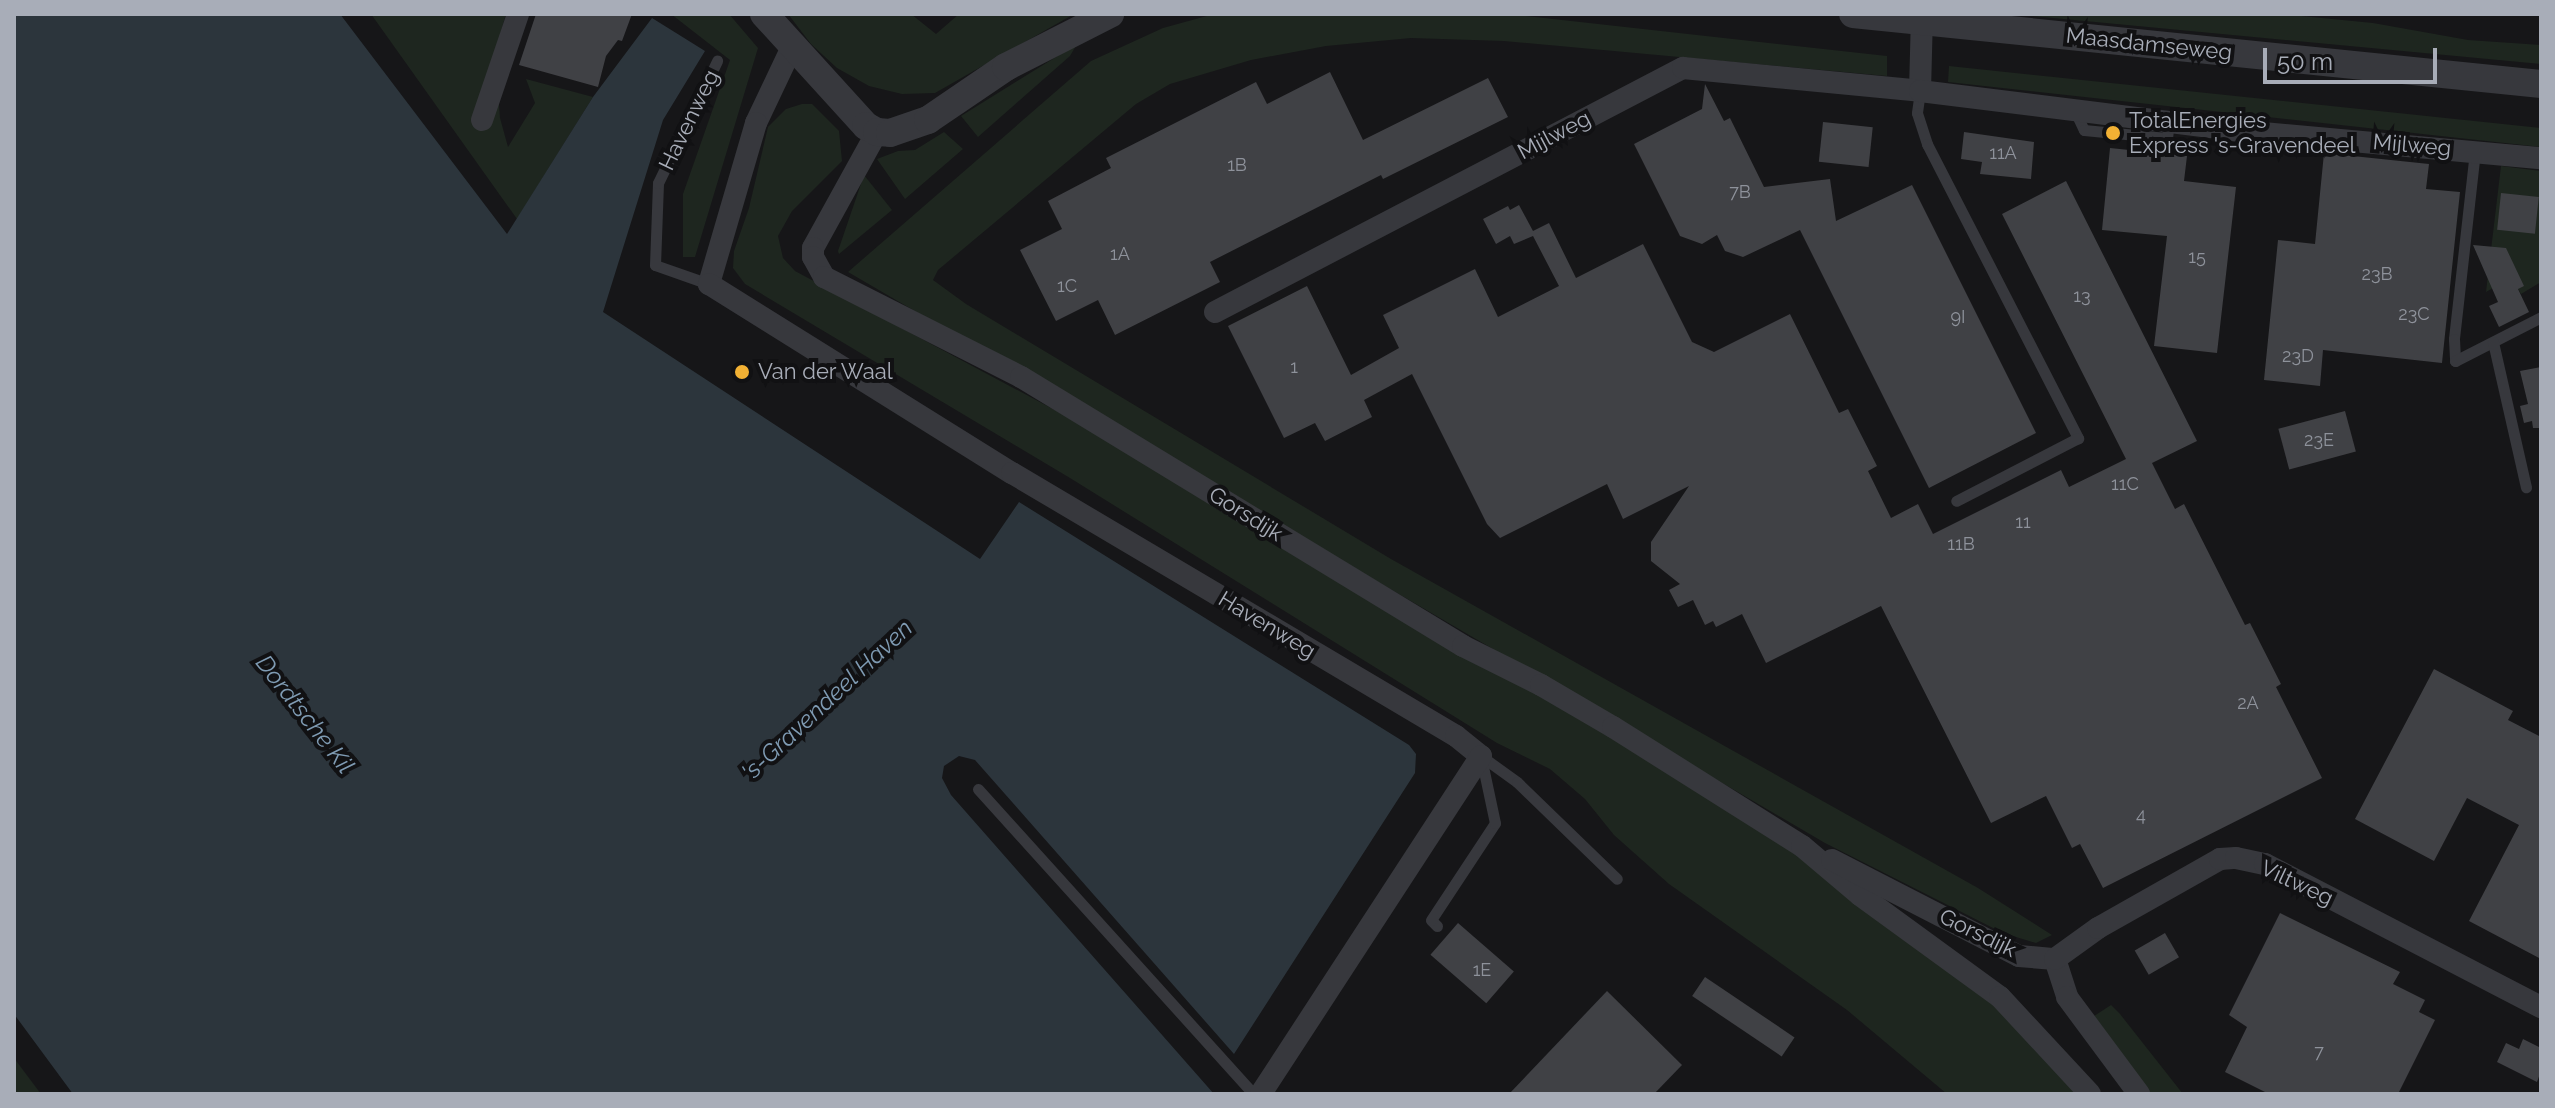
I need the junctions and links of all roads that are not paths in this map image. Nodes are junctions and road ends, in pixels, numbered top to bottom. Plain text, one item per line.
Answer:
1 (518, 14) edge
2 (764, 14) edge
3 (1110, 14) edge
4 (1853, 14) edge
5 (1922, 18) edge
6 (793, 45) junction
7 (717, 61) dead end
8 (2541, 84) edge
9 (1920, 91) junction
10 (482, 120) dead end
11 (877, 132) junction
12 (2475, 150) junction
13 (2541, 158) edge
14 (709, 284) junction
15 (1215, 312) dead end
16 (2541, 317) edge
17 (2493, 342) junction
18 (2526, 487) dead end
19 (1956, 501) dead end
20 (1481, 756) junction
21 (978, 789) dead end
22 (1802, 846) junction
23 (1617, 879) dead end
24 (1437, 926) dead end
25 (2055, 959) junction
26 (2541, 1007) edge
27 (1254, 1094) edge
28 (1261, 1094) edge
29 (2090, 1094) edge
30 (2139, 1094) edge

1 - 10 street
2 - 6 street
3 - 11 street
4 - 5 street, Maasdamseweg
5 - 8 street, Maasdamseweg
5 - 9 street
6 - 11 street
6 - 14 street
7 - 14 lane, Havenweg
9 - 12 street, Mijlweg
9 - 15 street, Mijlweg
9 - 19 lane
11 - 22 street, Gorsdijk
12 - 13 street, Mijlweg
12 - 17 lane, Mijlweg
14 - 20 street, Havenweg
16 - 17 lane, Mijlweg
17 - 18 lane
20 - 23 lane
20 - 24 lane
20 - 28 street
21 - 27 lane
22 - 25 street, Gorsdijk
22 - 29 street, Gorsdijk
25 - 26 street, Viltweg
25 - 30 street

